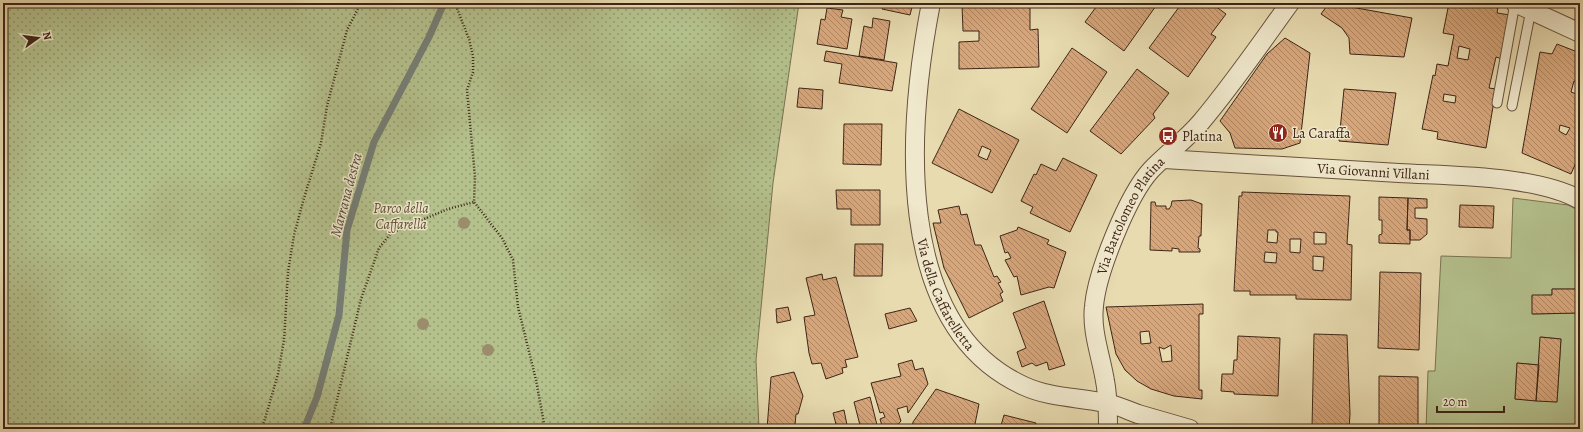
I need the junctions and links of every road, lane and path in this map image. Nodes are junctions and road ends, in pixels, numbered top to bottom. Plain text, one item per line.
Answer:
1 (361, 3) edge
2 (457, 3) edge
3 (931, 3) edge
4 (1290, 3) edge
5 (1523, 7) edge
6 (1580, 33) edge
7 (1497, 103) dead end
8 (1512, 106) dead end
9 (1164, 158) junction
10 (1580, 200) edge
11 (474, 202) junction
12 (1107, 403) junction
13 (262, 429) edge
14 (330, 429) edge
15 (545, 429) edge
16 (1108, 429) edge
17 (1190, 429) edge

1 - 13 path
2 - 11 path
3 - 12 street, Via della Caffarelletta
4 - 9 street, Via Bartolomeo Platina
5 - 6 street
5 - 7 lane
5 - 8 lane
9 - 10 street, Via Giovanni Villani
9 - 12 street, Via Bartolomeo Platina
11 - 14 path
11 - 15 path
12 - 16 street, Via Bartolomeo Platina
12 - 17 street, Via della Caffarelletta

